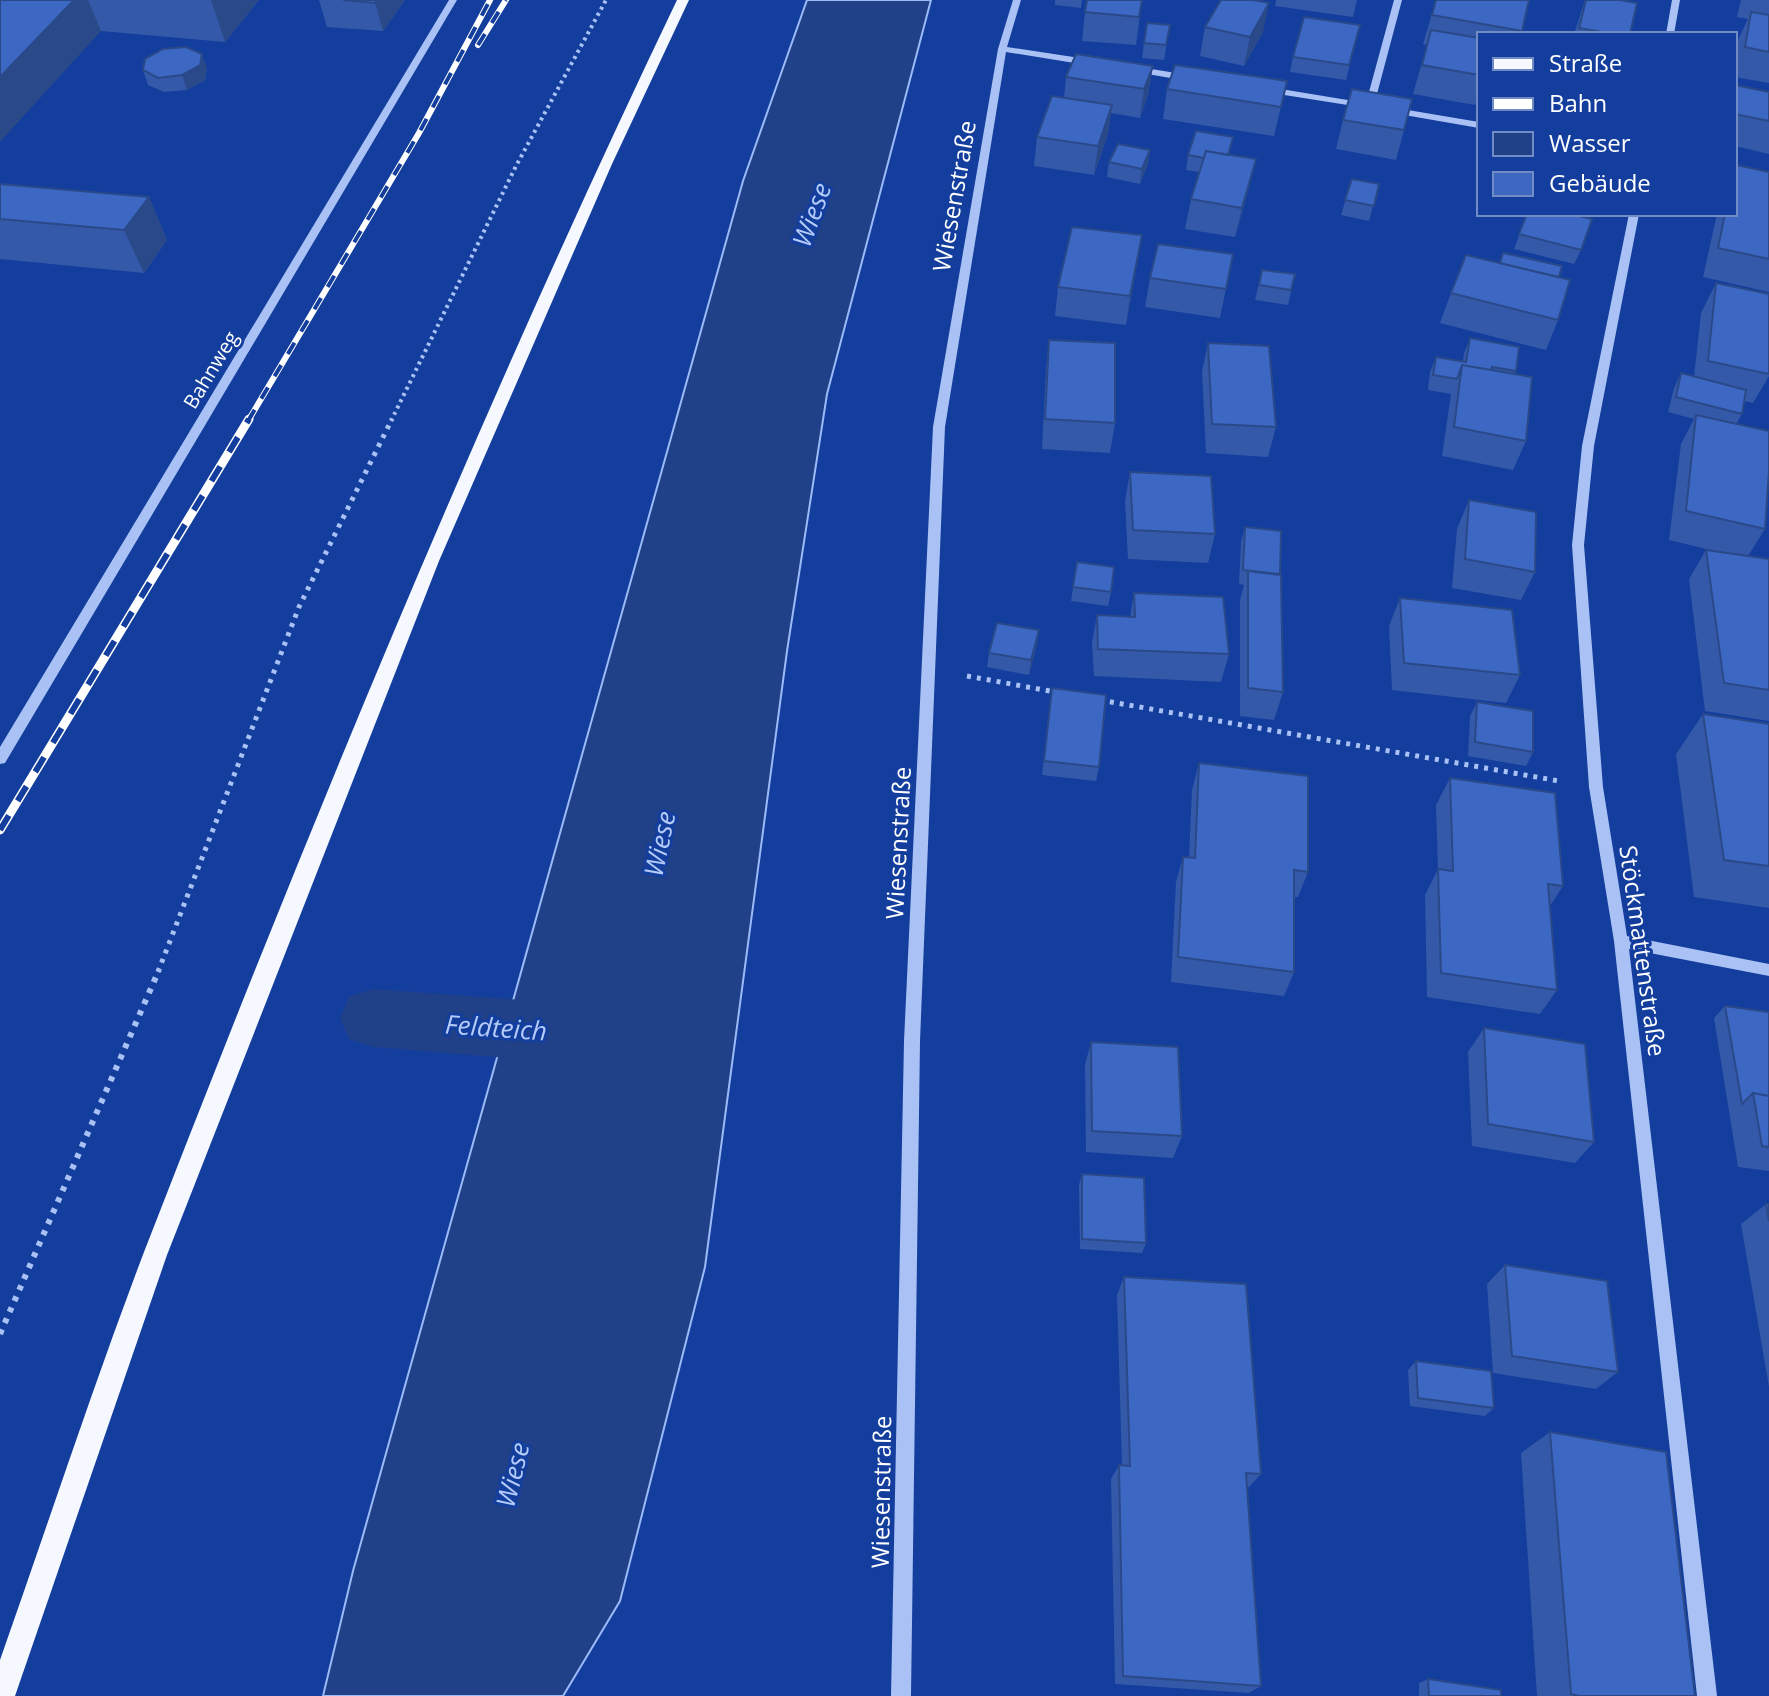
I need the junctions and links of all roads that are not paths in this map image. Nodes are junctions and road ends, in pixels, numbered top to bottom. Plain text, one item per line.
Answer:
1 (453, 0) edge
2 (683, 0) edge
3 (1017, 0) edge
4 (1398, 0) edge
5 (1676, 0) edge
6 (1670, 32) edge
7 (1002, 49) junction
8 (1110, 66) edge
9 (1125, 68) edge
10 (1202, 80) edge
11 (1263, 90) edge
12 (1370, 107) junction
13 (1477, 125) edge
14 (1634, 216) edge
15 (0, 759) edge
16 (1621, 941) junction
17 (1769, 970) edge
18 (1, 1696) edge
19 (901, 1696) edge
20 (1707, 1696) edge

1 - 15 street, Bahnweg
2 - 18 main road
3 - 7 street, Wiesenstraße
4 - 12 street
5 - 6 street
7 - 8 street
7 - 19 street, Wiesenstraße
9 - 10 street
11 - 12 street
12 - 13 street
14 - 16 street, Stöckmattenstraße
16 - 17 street
16 - 20 street, Stöckmattenstraße

